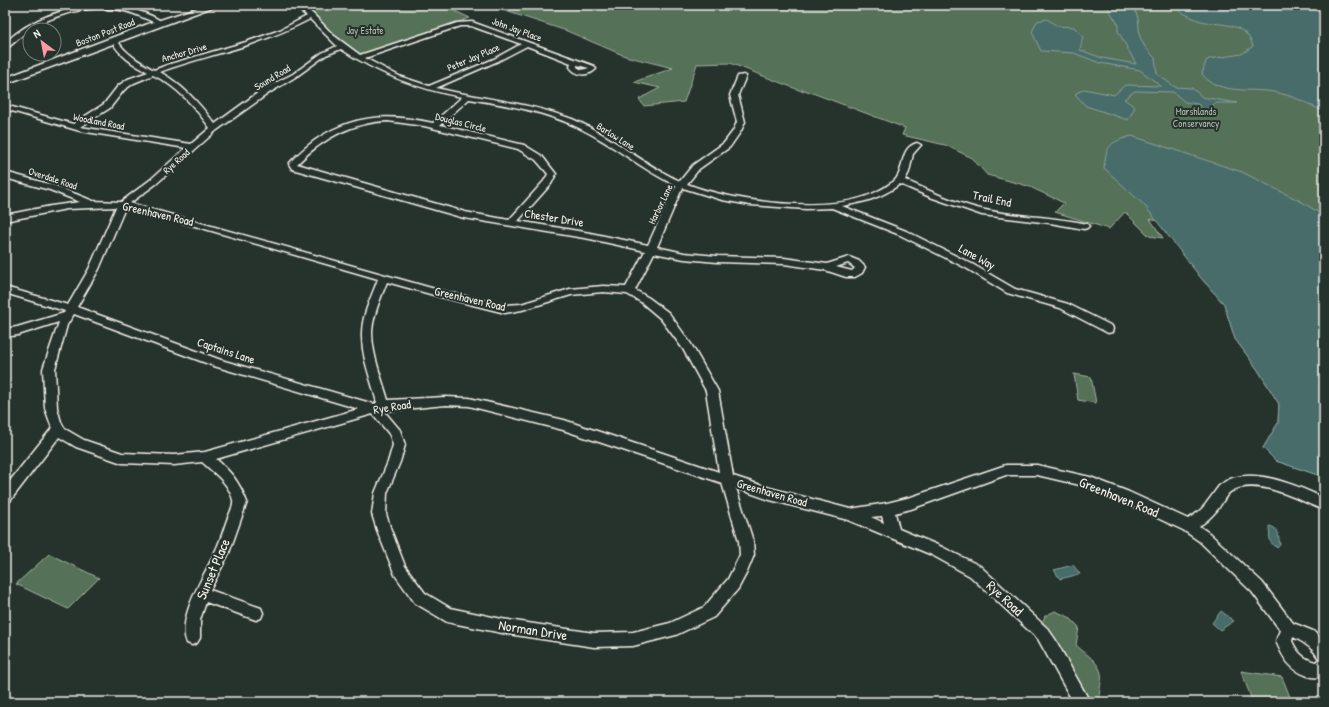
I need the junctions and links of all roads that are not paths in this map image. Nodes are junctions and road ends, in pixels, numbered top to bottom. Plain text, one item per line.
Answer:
1 (214, 5) edge
2 (299, 5) edge
3 (93, 6) edge
4 (312, 16) junction
5 (160, 23) junction
6 (114, 40) junction
7 (526, 44) junction
8 (5, 46) edge
9 (342, 46) junction
10 (360, 57) junction
11 (575, 62) dead end
12 (154, 71) junction
13 (742, 76) dead end
14 (5, 81) edge
15 (429, 88) junction
16 (468, 96) junction
17 (5, 107) edge
18 (434, 126) junction
19 (74, 127) junction
20 (214, 128) junction
21 (917, 145) dead end
22 (192, 147) junction
23 (299, 156) joint
24 (5, 175) edge
25 (900, 181) junction
26 (682, 184) junction
27 (94, 204) junction
28 (834, 205) junction
29 (122, 206) junction
30 (5, 218) edge
31 (511, 223) junction
32 (1084, 226) dead end
33 (651, 249) junction
34 (827, 267) dead end
35 (384, 277) junction
36 (5, 290) edge
37 (629, 291) junction
38 (69, 312) junction
39 (1108, 329) dead end
40 (5, 333) edge
41 (380, 408) junction
42 (58, 429) junction
43 (205, 458) junction
44 (728, 480) junction
45 (5, 497) edge
46 (1324, 504) edge
47 (850, 514) junction
48 (890, 521) junction
49 (1188, 526) junction
50 (202, 594) junction
51 (256, 613) dead end
52 (1288, 628) junction
53 (192, 638) dead end
54 (1324, 654) edge
55 (1324, 665) edge
56 (1082, 702) edge

1 - 5 main road, Boston Post Road
2 - 4 street, Barlow Lane
3 - 5 street
3 - 8 street
4 - 9 street, Barlow Lane
4 - 12 street, Anchor Drive
5 - 6 main road, Boston Post Road
6 - 12 street
6 - 14 main road, Boston Post Road
7 - 10 street, John Jay Place
7 - 11 street, John Jay Place
7 - 15 street, Peter Jay Place
9 - 10 street, Barlow Lane
9 - 20 street, Sound Road
10 - 15 street, Barlow Lane
12 - 19 street, Anchor Drive
12 - 20 street
13 - 26 street, Harbor Lane
15 - 16 street, Barlow Lane
16 - 18 street
16 - 26 street, Barlow Lane
17 - 19 street, Woodland Road
18 - 23 street, Douglas Circle
18 - 31 street, Douglas Circle
19 - 22 street, Woodland Road
20 - 22 street, Rye Road
21 - 25 street
22 - 29 street, Rye Road
23 - 31 street, Chester Drive
24 - 27 street, Overdale Road
25 - 28 street, Barlow Lane
25 - 32 street, Trail End
26 - 28 street, Barlow Lane
26 - 33 street, Harbor Lane
27 - 29 street, Greenhaven Road
27 - 30 street, Greenhaven Road
28 - 39 street, Lane Way
29 - 35 street, Greenhaven Road
29 - 38 street, Rye Road
31 - 33 street, Chester Drive
33 - 34 street, Chester Drive
33 - 37 street, Harbor Lane
35 - 37 street, Greenhaven Road
35 - 41 street
36 - 38 street, Captains Lane
37 - 44 street, Greenhaven Road
38 - 40 street
38 - 41 street, Captains Lane
38 - 42 street, Rye Road
41 - 43 street, Rye Road
41 - 44 street, Rye Road
41 - 44 street, Norman Drive
42 - 43 street, Rye Road
42 - 45 street
43 - 50 street, Sunset Place
44 - 47 street, Greenhaven Road
46 - 49 street
47 - 48 street, Rye Road
47 - 48 street, Greenhaven Road
48 - 49 street, Greenhaven Road
48 - 56 street, Rye Road
49 - 52 street, Greenhaven Road
50 - 51 street
50 - 53 street, Sunset Place
52 - 54 street
52 - 55 street

